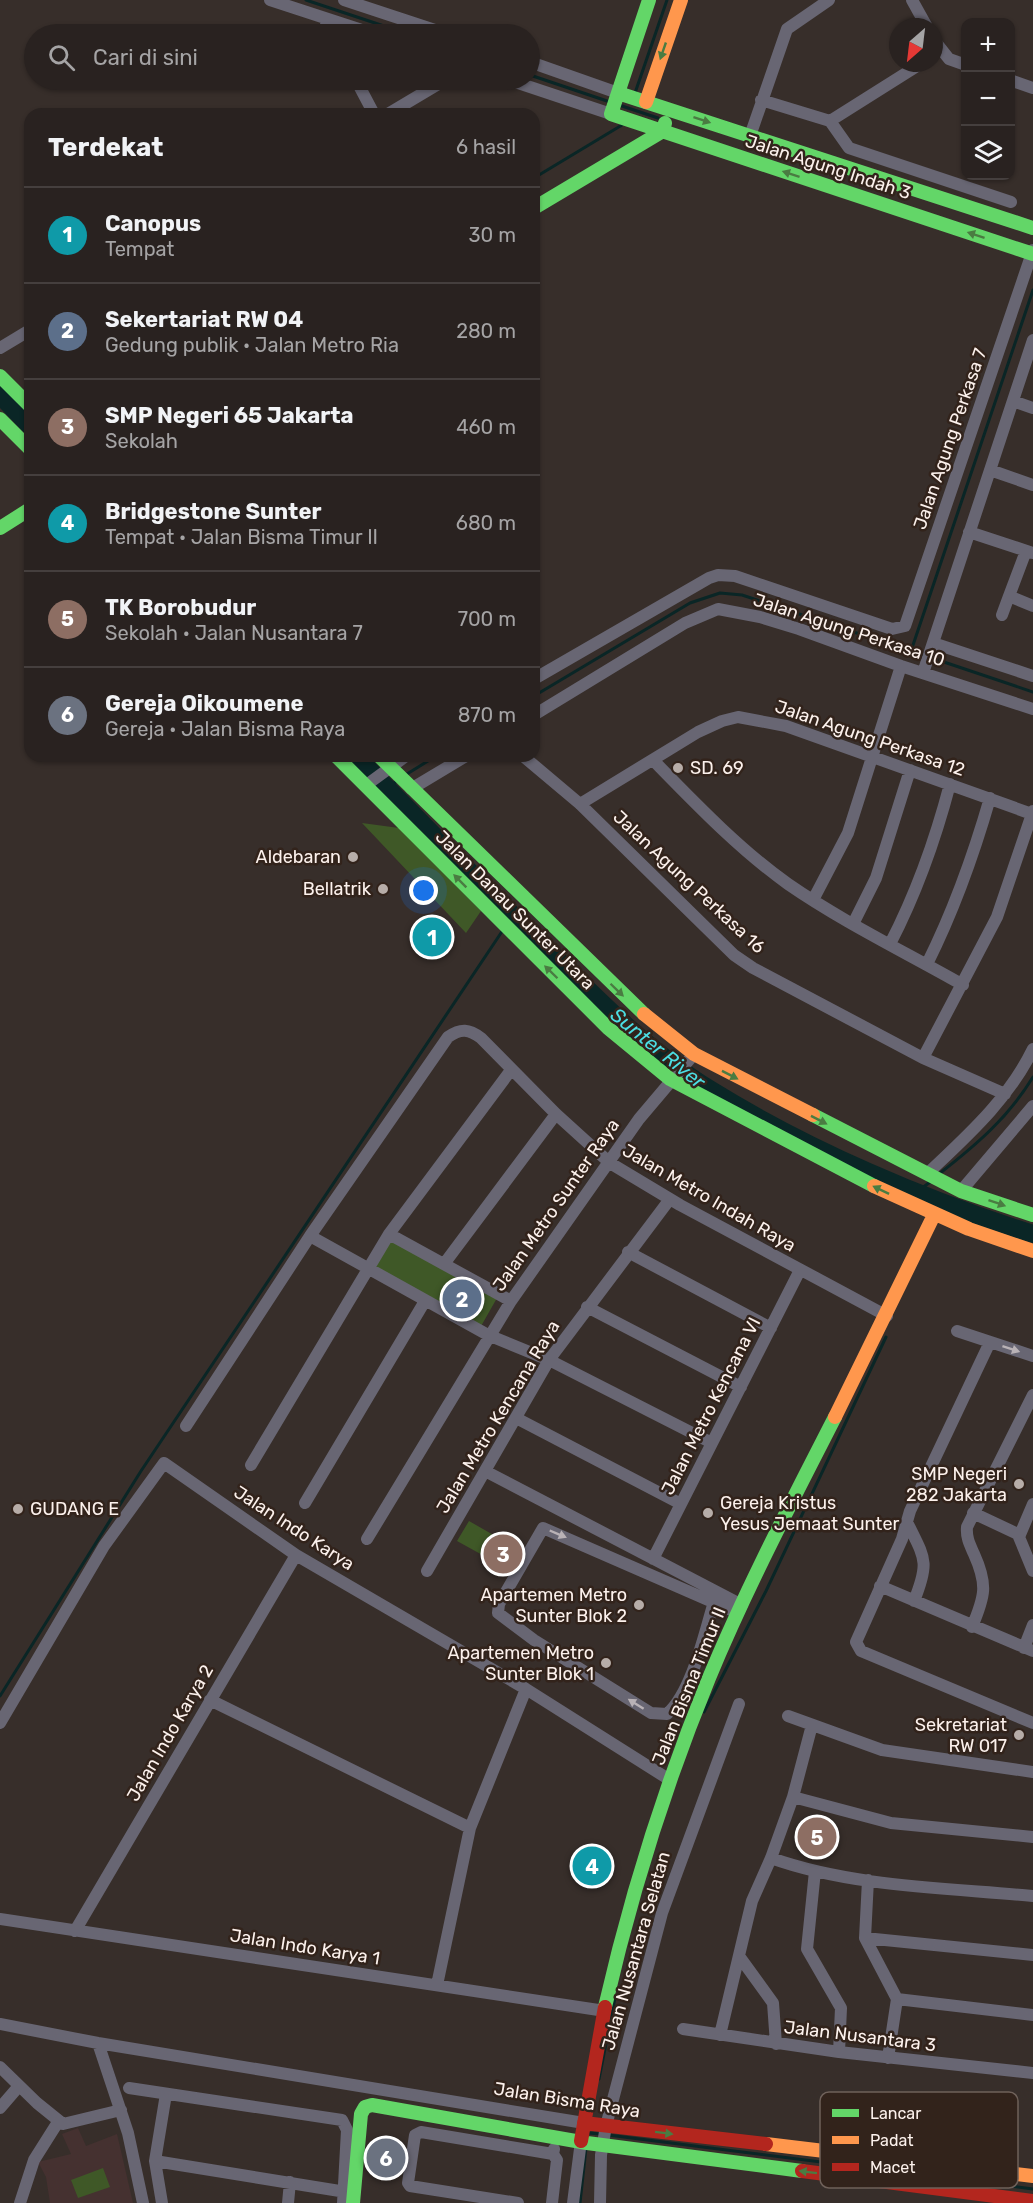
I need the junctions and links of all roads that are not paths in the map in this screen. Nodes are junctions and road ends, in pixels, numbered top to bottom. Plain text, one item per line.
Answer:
1 (270, 0) edge
2 (344, 0) edge
3 (649, 0) edge
4 (681, 0) edge
5 (829, 0) edge
6 (912, 0) edge
7 (324, 18) junction
8 (922, 18) edge
9 (327, 24) edge
10 (343, 24) edge
11 (417, 24) edge
12 (943, 54) edge
13 (961, 63) edge
14 (540, 66) edge
15 (908, 72) edge
16 (1015, 81) edge
17 (540, 86) edge
18 (1033, 88) edge
19 (361, 90) edge
20 (428, 90) edge
21 (761, 100) junction
22 (617, 101) junction
23 (643, 102) junction
24 (371, 108) edge
25 (398, 108) edge
26 (669, 110) junction
27 (830, 121) junction
28 (663, 131) junction
29 (750, 136) junction
30 (1011, 202) dead end
31 (540, 204) edge
32 (1033, 228) edge
33 (1033, 253) edge
34 (24, 334) edge
35 (1033, 340) edge
36 (0, 348) edge
37 (0, 376) edge
38 (24, 400) edge
39 (1013, 401) junction
40 (1033, 408) edge
41 (0, 419) edge
42 (24, 443) edge
43 (990, 470) junction
44 (1033, 485) edge
45 (24, 513) edge
46 (0, 528) edge
47 (969, 532) junction
48 (1030, 552) edge
49 (1010, 596) junction
50 (1033, 606) edge
51 (1002, 615) dead end
52 (892, 629) joint
53 (928, 659) junction
54 (901, 666) junction
55 (540, 676) edge
56 (1033, 676) edge
57 (1033, 709) edge
58 (540, 711) edge
59 (873, 755) junction
60 (653, 760) junction
61 (343, 762) edge
62 (383, 762) edge
63 (400, 762) edge
64 (455, 762) edge
65 (530, 762) edge
66 (910, 770) junction
67 (390, 771) junction
68 (367, 784) junction
69 (950, 784) junction
70 (410, 787) junction
71 (990, 798) junction
72 (580, 804) junction
73 (1033, 812) edge
74 (813, 900) junction
75 (853, 924) junction
76 (890, 944) junction
77 (927, 964) junction
78 (963, 984) junction
79 (1033, 1049) edge
80 (691, 1057) junction
81 (923, 1058) junction
82 (511, 1070) junction
83 (673, 1076) junction
84 (1005, 1094) junction
85 (1033, 1106) edge
86 (556, 1114) junction
87 (610, 1163) junction
88 (930, 1175) junction
89 (959, 1190) junction
90 (670, 1199) junction
91 (1033, 1215) edge
92 (936, 1216) junction
93 (389, 1234) junction
94 (310, 1236) junction
95 (1033, 1251) edge
96 (628, 1252) junction
97 (444, 1264) junction
98 (368, 1269) junction
99 (800, 1270) junction
100 (425, 1301) junction
101 (511, 1301) junction
102 (587, 1307) junction
103 (887, 1316) junction
104 (771, 1328) junction
105 (957, 1331) dead end
106 (488, 1335) junction
107 (990, 1342) junction
108 (1033, 1356) edge
109 (549, 1360) junction
110 (741, 1387) junction
111 (1033, 1395) edge
112 (1028, 1417) edge
113 (516, 1418) junction
114 (186, 1426) dead end
115 (712, 1443) junction
116 (251, 1465) dead end
117 (485, 1471) junction
118 (304, 1503) dead end
119 (681, 1504) junction
120 (1033, 1504) edge
121 (973, 1513) junction
122 (907, 1522) junction
123 (1020, 1534) junction
124 (367, 1539) dead end
125 (296, 1555) junction
126 (653, 1559) junction
127 (427, 1571) dead end
128 (1033, 1571) edge
129 (880, 1586) junction
130 (914, 1601) junction
131 (714, 1602) junction
132 (740, 1609) junction
133 (1033, 1625) edge
134 (972, 1626) junction
135 (1029, 1650) edge
136 (692, 1671) junction
137 (708, 1681) junction
138 (526, 1689) junction
139 (210, 1700) junction
140 (739, 1704) dead end
141 (788, 1716) dead end
142 (1033, 1723) edge
143 (0, 1724) edge
144 (812, 1725) junction
145 (1033, 1772) edge
146 (670, 1780) junction
147 (793, 1797) junction
148 (470, 1828) junction
149 (1033, 1837) edge
150 (771, 1858) junction
151 (815, 1871) junction
152 (868, 1880) junction
153 (1033, 1896) edge
154 (0, 1919) edge
155 (75, 1930) junction
156 (865, 1938) junction
157 (1033, 1954) edge
158 (739, 1956) junction
159 (437, 1985) junction
160 (897, 1999) junction
161 (605, 2011) junction
162 (1033, 2015) edge
163 (0, 2024) edge
164 (683, 2029) dead end
165 (720, 2035) junction
166 (98, 2043) junction
167 (776, 2044) junction
168 (839, 2052) junction
169 (888, 2058) junction
170 (0, 2067) edge
171 (1033, 2073) edge
172 (19, 2086) junction
173 (129, 2088) dead end
174 (166, 2094) junction
175 (0, 2108) edge
176 (121, 2110) junction
177 (58, 2122) junction
178 (586, 2123) junction
179 (557, 2136) junction
180 (598, 2137) junction
181 (553, 2154) junction
182 (820, 2157) edge
183 (154, 2161) junction
184 (820, 2170) edge
185 (1018, 2175) edge
186 (1033, 2176) edge
187 (291, 2182) junction
188 (945, 2188) edge
189 (349, 2198) edge
190 (1033, 2201) edge
191 (20, 2203) edge
192 (143, 2203) edge
193 (162, 2203) edge
194 (288, 2203) edge
195 (518, 2203) edge
196 (552, 2203) edge
197 (573, 2203) edge
198 (600, 2203) edge

1 - 7 street
2 - 11 street
3 - 22 street
4 -> 23 street
5 - 21 street
6 - 8 street
7 - 9 street
7 - 10 street
12 - 13 street
14 - 22 street
15 - 27 street
16 - 18 street
17 - 22 street
19 - 24 street
20 - 25 street
21 - 27 street
21 - 29 street
22 - 23 street, Jalan Agung Indah 3
22 - 28 street, Jalan Agung Indah 3
23 - 26 street, Jalan Agung Indah 3
26 - 28 street
26 -> 29 street, Jalan Agung Indah 3
27 - 30 street
28 - 31 street
33 -> 28 street, Jalan Agung Indah 3
29 - 32 street, Jalan Agung Indah 3
33 - 52 street, Jalan Agung Perkasa 7
34 - 36 street
35 - 39 street
37 - 38 street
39 - 40 street
39 - 43 street
41 - 42 street
43 - 44 street
43 - 47 street
45 - 46 street
47 - 48 street
47 - 53 street
48 - 49 street
49 - 50 street
49 - 51 street
52 - 55 street, Jalan Agung Perkasa 10
53 - 54 street, Jalan Agung Perkasa 10
53 - 56 street, Jalan Agung Perkasa 10
53 - 57 street, Jalan Agung Perkasa 10
54 - 58 street, Jalan Agung Perkasa 10
54 - 59 street
59 - 60 street, Jalan Agung Perkasa 12
59 - 66 street, Jalan Agung Perkasa 12
59 - 74 street
60 - 72 street, Jalan Agung Perkasa 12
60 - 74 street
61 - 68 street, Jalan Danau Sunter Utara
62 - 67 street, Jalan Danau Sunter Utara
63 - 67 street
64 - 70 street
65 - 72 street, Jalan Agung Perkasa 16
66 - 69 street, Jalan Agung Perkasa 12
66 - 75 street
67 - 68 street
67 - 70 street, Jalan Danau Sunter Utara
83 -> 68 street, Jalan Danau Sunter Utara
69 - 71 street, Jalan Agung Perkasa 12
69 - 76 street
70 -> 80 street, Jalan Danau Sunter Utara
71 - 73 street, Jalan Agung Perkasa 12
71 - 77 street
72 - 81 street, Jalan Agung Perkasa 16
73 - 78 street
74 - 75 street
75 - 76 street
76 - 77 street
77 - 78 street
78 - 81 street
79 - 84 street
80 - 83 street, Jalan Metro Sunter Raya
80 -> 88 street, Jalan Danau Sunter Utara
81 - 84 street, Jalan Agung Perkasa 16
82 - 86 street, Jalan Metro Indah Raya
82 - 93 street
82 - 94 street, Jalan Metro Indah Raya
83 - 87 street, Jalan Metro Sunter Raya
92 -> 83 street, Jalan Danau Sunter Utara
84 - 88 street
85 - 89 street
86 - 87 street, Jalan Metro Indah Raya
86 - 97 street
87 - 90 street, Jalan Metro Indah Raya
87 - 101 street, Jalan Metro Sunter Raya
88 - 89 street, Jalan Danau Sunter Utara
89 -> 91 street, Jalan Danau Sunter Utara
90 - 96 street, Jalan Metro Kencana Raya
90 - 99 street, Jalan Metro Indah Raya
92 - 95 street, Jalan Danau Sunter Utara
92 - 103 street, Jalan Bisma Timur II
93 - 97 street
93 - 98 street
94 - 98 street
94 - 114 street
96 - 102 street, Jalan Metro Kencana Raya
96 - 104 street
97 - 101 street
98 - 100 street
98 - 116 street
99 - 103 street, Jalan Metro Indah Raya
99 - 104 street, Jalan Metro Kencana VI
100 - 106 street
100 - 118 street
101 - 106 street, Jalan Metro Sunter Raya
102 - 109 street, Jalan Metro Kencana Raya
102 - 110 street
103 - 132 street, Jalan Bisma Timur II
104 - 110 street, Jalan Metro Kencana VI
105 - 107 street
106 - 109 street
106 - 124 street, Jalan Metro Sunter Raya
107 -> 108 street
107 - 122 street
109 - 113 street, Jalan Metro Kencana Raya
109 - 115 street
110 - 115 street, Jalan Metro Kencana VI
111 - 112 street
112 - 121 street
113 - 117 street, Jalan Metro Kencana Raya
113 - 119 street
115 - 119 street, Jalan Metro Kencana VI
117 - 126 street
117 - 127 street, Jalan Metro Kencana Raya
119 - 126 street, Jalan Metro Kencana VI
120 - 123 street
121 - 123 street
121 - 134 street
122 - 129 street
122 - 130 street
123 - 128 street
125 - 138 street, Jalan Indo Karya
125 - 139 street, Jalan Indo Karya 2
125 - 143 street, Jalan Indo Karya
126 - 132 street
129 - 130 street
129 - 142 street
130 - 134 street
131 - 132 street
131 - 136 street
136 -> 131 street
132 - 137 street, Jalan Bisma Timur II
133 - 135 street
134 - 135 street
136 - 137 street
137 - 146 street, Jalan Bisma Timur II
138 - 146 street, Jalan Indo Karya
138 - 148 street
139 - 148 street
139 - 155 street, Jalan Indo Karya 2
140 - 180 street, Jalan Nusantara Selatan
141 - 144 street
144 - 145 street
144 - 147 street
146 - 161 street, Jalan Bisma Timur II
147 - 149 street
147 - 150 street
148 - 159 street
150 - 151 street
150 - 158 street
151 - 152 street
151 - 168 street
152 - 153 street
152 - 156 street
154 - 155 street, Jalan Indo Karya 1
155 - 159 street, Jalan Indo Karya 1
156 - 157 street
156 - 160 street
158 - 165 street
158 - 167 street
159 - 161 street, Jalan Indo Karya 1
160 - 162 street
160 - 169 street
161 - 178 street, Jalan Bisma Timur II
163 - 166 street, Jalan Bisma Raya
164 - 165 street, Jalan Nusantara 3
165 - 167 street, Jalan Nusantara 3
166 - 176 street
166 - 178 street, Jalan Bisma Raya
167 - 168 street, Jalan Nusantara 3
168 - 169 street, Jalan Nusantara 3
169 - 171 street, Jalan Nusantara 3
170 - 172 street
172 - 175 street
172 - 177 street
173 - 174 street
174 - 183 street
174 - 189 street
176 - 177 street
176 - 192 street
177 - 191 street
178 - 180 street, Jalan Bisma Timur II
178 - 180 street, Jalan Bisma Raya
179 - 180 street, Jalan Bisma Raya
179 - 181 street
179 - 189 street, Jalan Bisma Raya
180 -> 182 street, Jalan Bisma Raya
184 -> 180 street, Jalan Bisma Raya
180 - 197 street, Jalan Bisma Timur II
180 - 198 street
181 - 195 street
181 - 196 street
183 - 187 street
183 - 193 street
185 -> 186 street, Jalan Bisma Raya
187 - 189 street
187 - 194 street
190 -> 188 street, Jalan Bisma Raya

